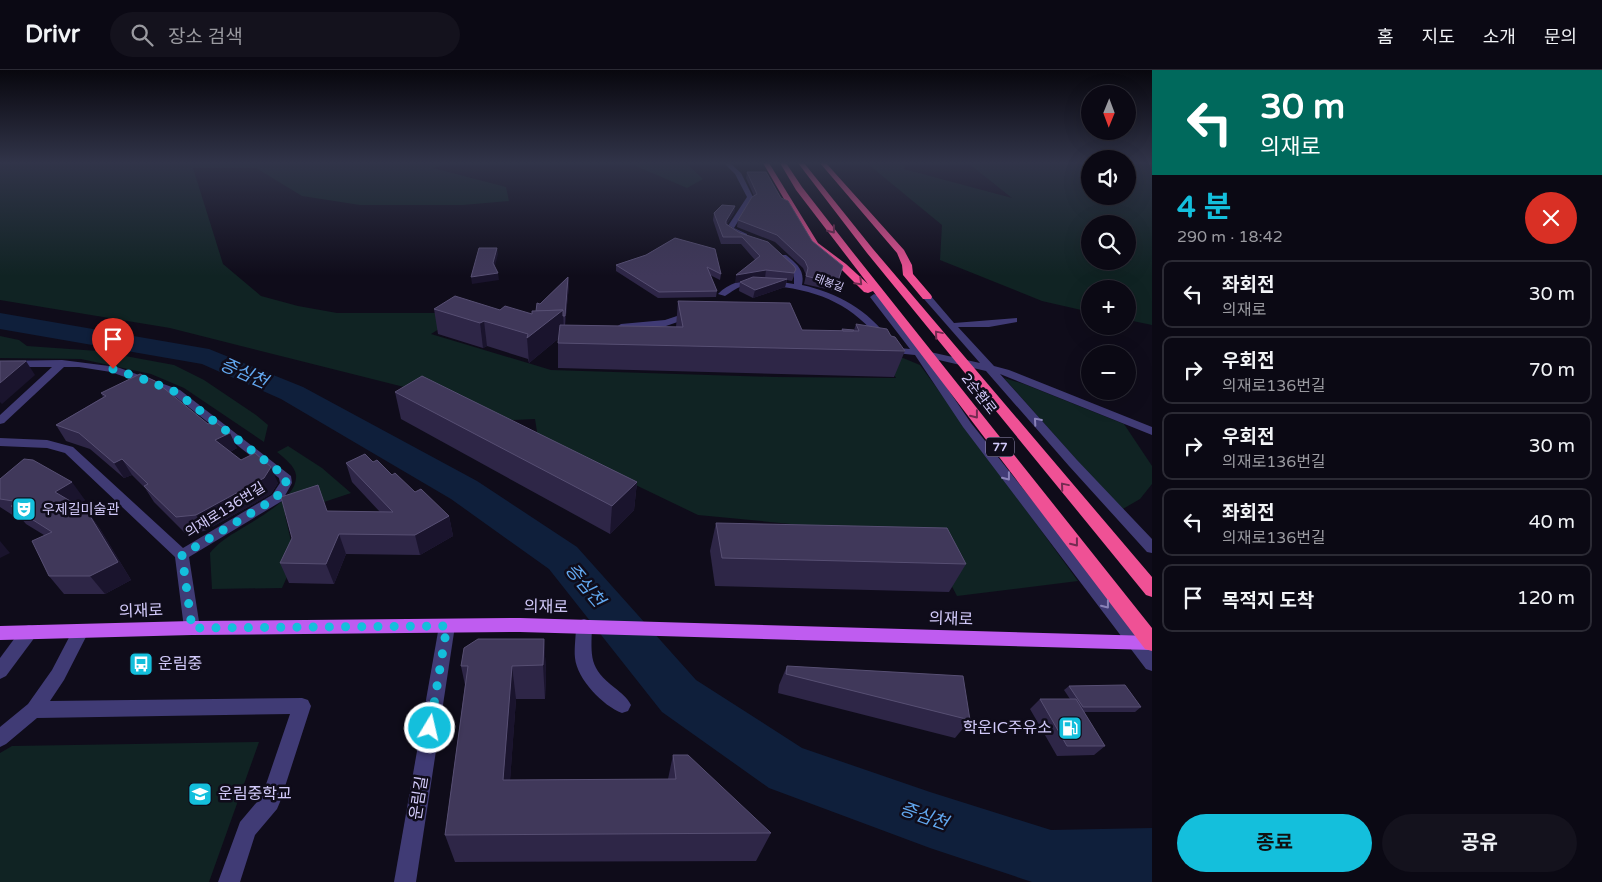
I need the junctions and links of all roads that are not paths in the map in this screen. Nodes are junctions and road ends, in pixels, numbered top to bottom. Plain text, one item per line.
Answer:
1 (748, 201) edge
2 (789, 201) edge
3 (809, 201) edge
4 (831, 201) edge
5 (856, 201) edge
6 (749, 238) edge
7 (776, 252) edge
8 (798, 286) junction
9 (722, 294) dead end
10 (874, 297) joint
11 (927, 297) joint
12 (701, 310) edge
13 (947, 312) dead end
14 (1014, 320) dead end
15 (958, 324) junction
16 (610, 328) edge
17 (878, 349) edge
18 (892, 350) junction
19 (918, 352) junction
20 (62, 363) junction
21 (0, 364) edge
22 (997, 371) junction
23 (0, 421) edge
24 (1152, 431) edge
25 (0, 442) edge
26 (1152, 548) edge
27 (182, 555) junction
28 (1152, 590) edge
29 (447, 626) junction
30 (584, 626) junction
31 (192, 628) junction
32 (81, 631) junction
33 (29, 632) junction
34 (0, 633) edge
35 (1147, 643) edge
36 (1152, 664) edge
37 (0, 671) edge
38 (622, 705) dead end
39 (34, 710) junction
40 (0, 738) edge
41 (229, 882) edge
42 (405, 882) edge

1 - 6 street
2 -> 10 highway
3 -> 35 highway, 2순환로 / 77
28 -> 4 highway, 2순환로 / 77
5 - 11 highway
7 - 8 street, 태봉길
8 - 9 street
8 - 18 street, 태봉길
10 - 19 street
11 - 22 street
12 - 16 street
13 - 15 street
14 - 15 street
15 - 22 street
17 - 18 street
18 - 19 street
19 - 22 street
19 -> 35 street
20 - 21 street, 의재로136번길
20 - 23 street
20 - 27 street, 의재로136번길
22 - 24 street
26 -> 22 street
25 - 27 street, 의재로136번길
27 - 31 street, 의재로136번길
29 - 30 main road, 의재로
29 - 31 main road, 의재로
29 - 42 street, 운림길
30 - 35 main road, 의재로
30 - 38 street
31 - 32 main road, 의재로
32 - 33 main road, 의재로
32 - 39 street
33 - 34 main road, 의재로
33 - 37 street
35 - 36 street
39 - 40 street
39 - 41 street

